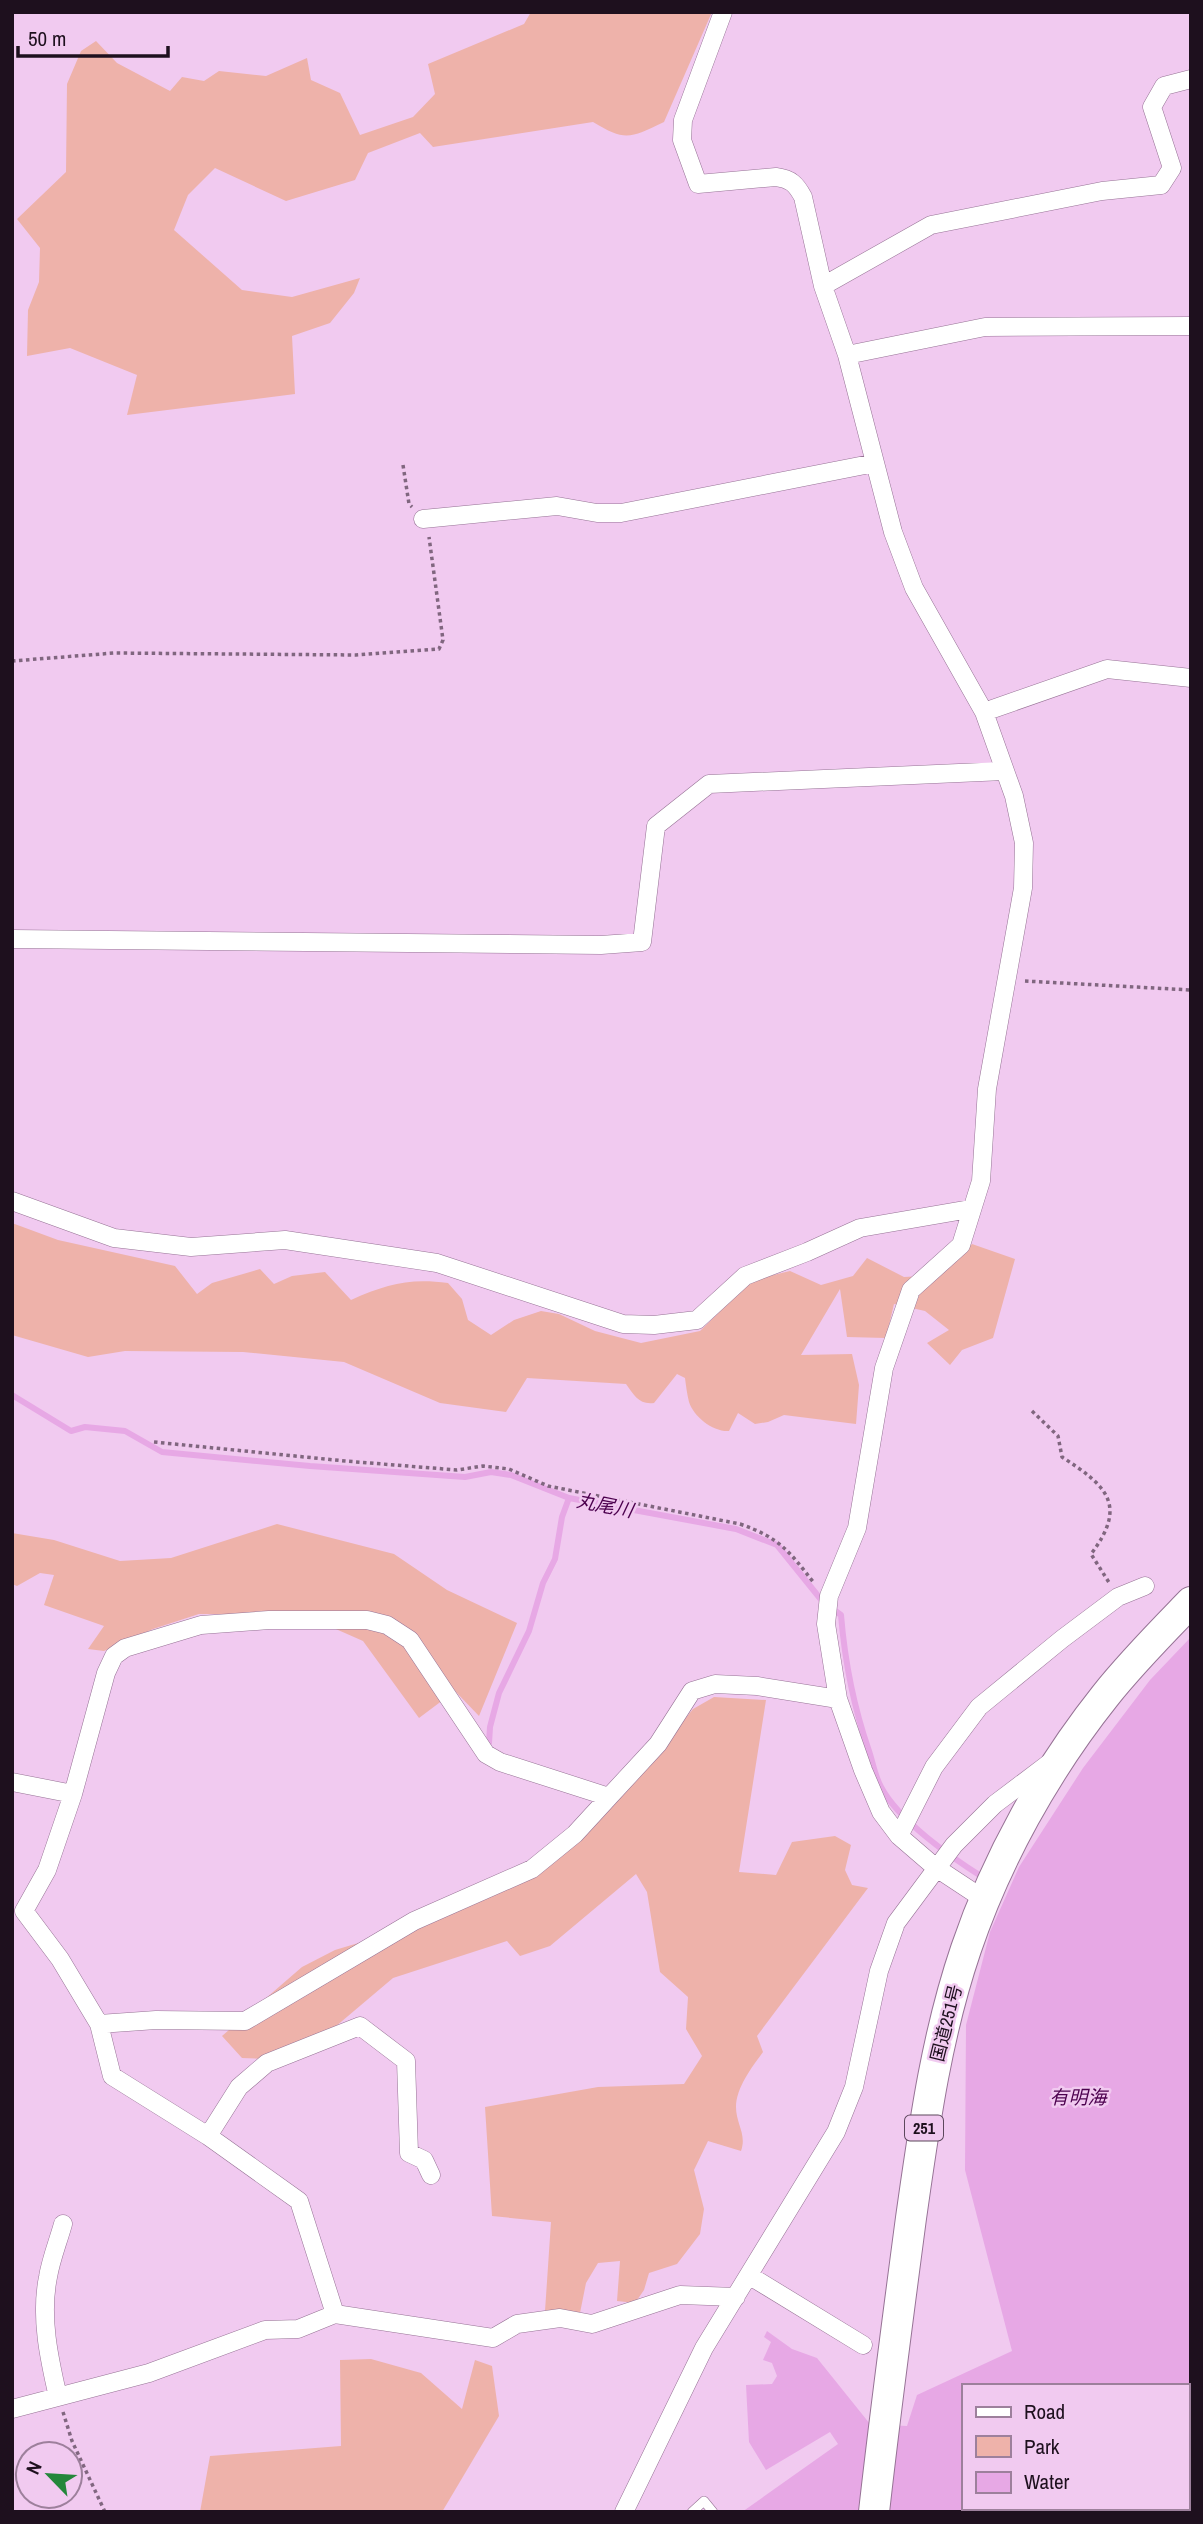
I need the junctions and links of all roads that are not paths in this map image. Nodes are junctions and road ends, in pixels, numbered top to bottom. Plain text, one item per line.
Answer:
1 (723, 12) edge
2 (1191, 79) edge
3 (823, 286) junction
4 (1191, 326) edge
5 (847, 355) junction
6 (875, 463) junction
7 (423, 519) road end
8 (1191, 678) edge
9 (984, 712) junction
10 (1004, 771) junction
11 (12, 939) edge
12 (12, 1201) edge
13 (971, 1209) junction
14 (1145, 1586) dead end
15 (1191, 1602) edge
16 (838, 1699) junction
17 (1066, 1750) junction
18 (12, 1782) edge
19 (73, 1794) junction
20 (609, 1797) junction
21 (904, 1826) junction
22 (944, 1857) junction
23 (990, 1889) junction
24 (99, 2024) junction
25 (208, 2136) junction
26 (432, 2175) dead end
27 (63, 2224) dead end
28 (750, 2276) junction
29 (736, 2297) junction
30 (335, 2314) junction
31 (863, 2344) dead end
32 (58, 2397) junction
33 (12, 2409) edge
34 (624, 2512) edge
35 (692, 2512) edge
36 (713, 2512) edge
37 (874, 2512) edge

1 - 3 street
2 - 3 street
3 - 5 street
4 - 5 street
5 - 6 street
6 - 7 street
6 - 9 street
8 - 9 street
9 - 10 street
10 - 11 street
10 - 13 street
12 - 13 street
13 - 16 street
14 - 21 street
15 - 17 highway, 国道251号 / 251
16 - 20 street
16 - 21 street
17 - 22 street
17 - 23 highway, 国道251号 / 251
18 - 19 street
19 - 20 street
19 - 24 street
20 - 24 street
21 - 22 street
22 - 23 street
22 - 28 street
23 - 37 highway, 国道251号 / 251
24 - 25 street
25 - 26 street
25 - 30 street
27 - 32 street
28 - 29 street
28 - 31 street
29 - 30 street
29 - 34 street
30 - 32 street
32 - 33 street
35 - 36 lane

